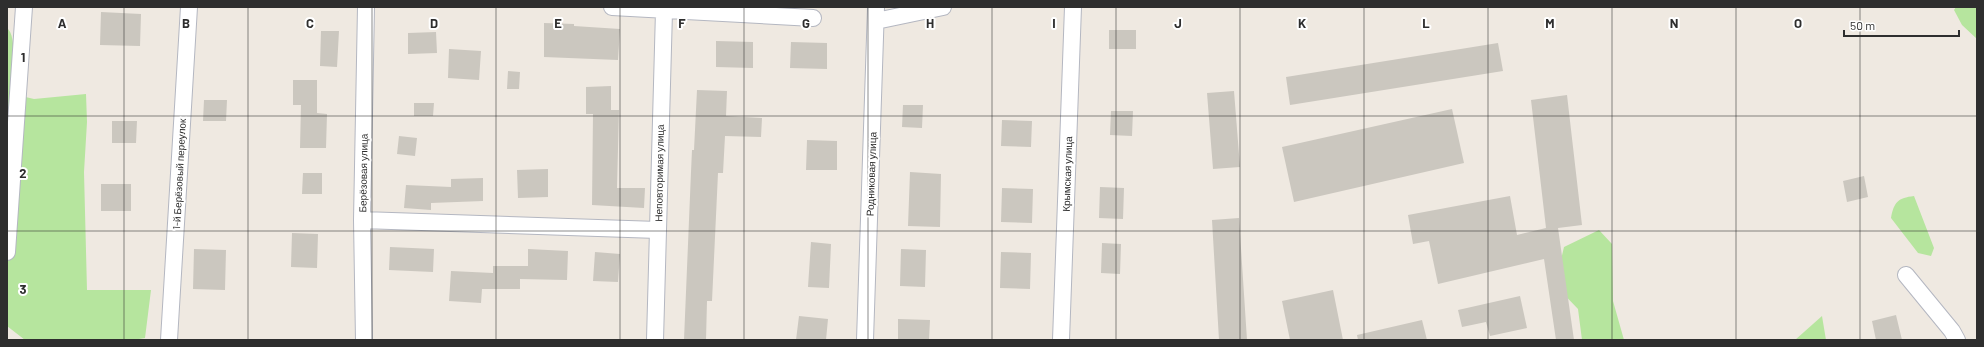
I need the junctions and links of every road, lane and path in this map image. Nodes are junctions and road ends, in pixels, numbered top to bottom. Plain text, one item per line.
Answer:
1 (24, 7) edge
2 (188, 7) edge
3 (366, 7) edge
4 (612, 7) edge
5 (943, 7) edge
6 (1073, 7) edge
7 (665, 9) edge
8 (876, 14) edge
9 (813, 18) dead end
10 (362, 220) junction
11 (658, 230) junction
12 (7, 252) edge
13 (1906, 275) dead end
14 (169, 340) edge
15 (364, 340) edge
16 (655, 340) edge
17 (865, 340) edge
18 (1061, 340) edge
19 (1957, 340) edge

1 - 12 street
2 - 14 street, 1-й Берёзовый переулок
3 - 10 street, Берёзовая улица
4 - 7 street
5 - 8 street
6 - 18 street, Крымская улица
7 - 9 street
7 - 11 street, Неповторимая улица
8 - 17 street, Родниковая улица
10 - 11 street
10 - 15 street, Берёзовая улица
11 - 16 street, Неповторимая улица
13 - 19 street

